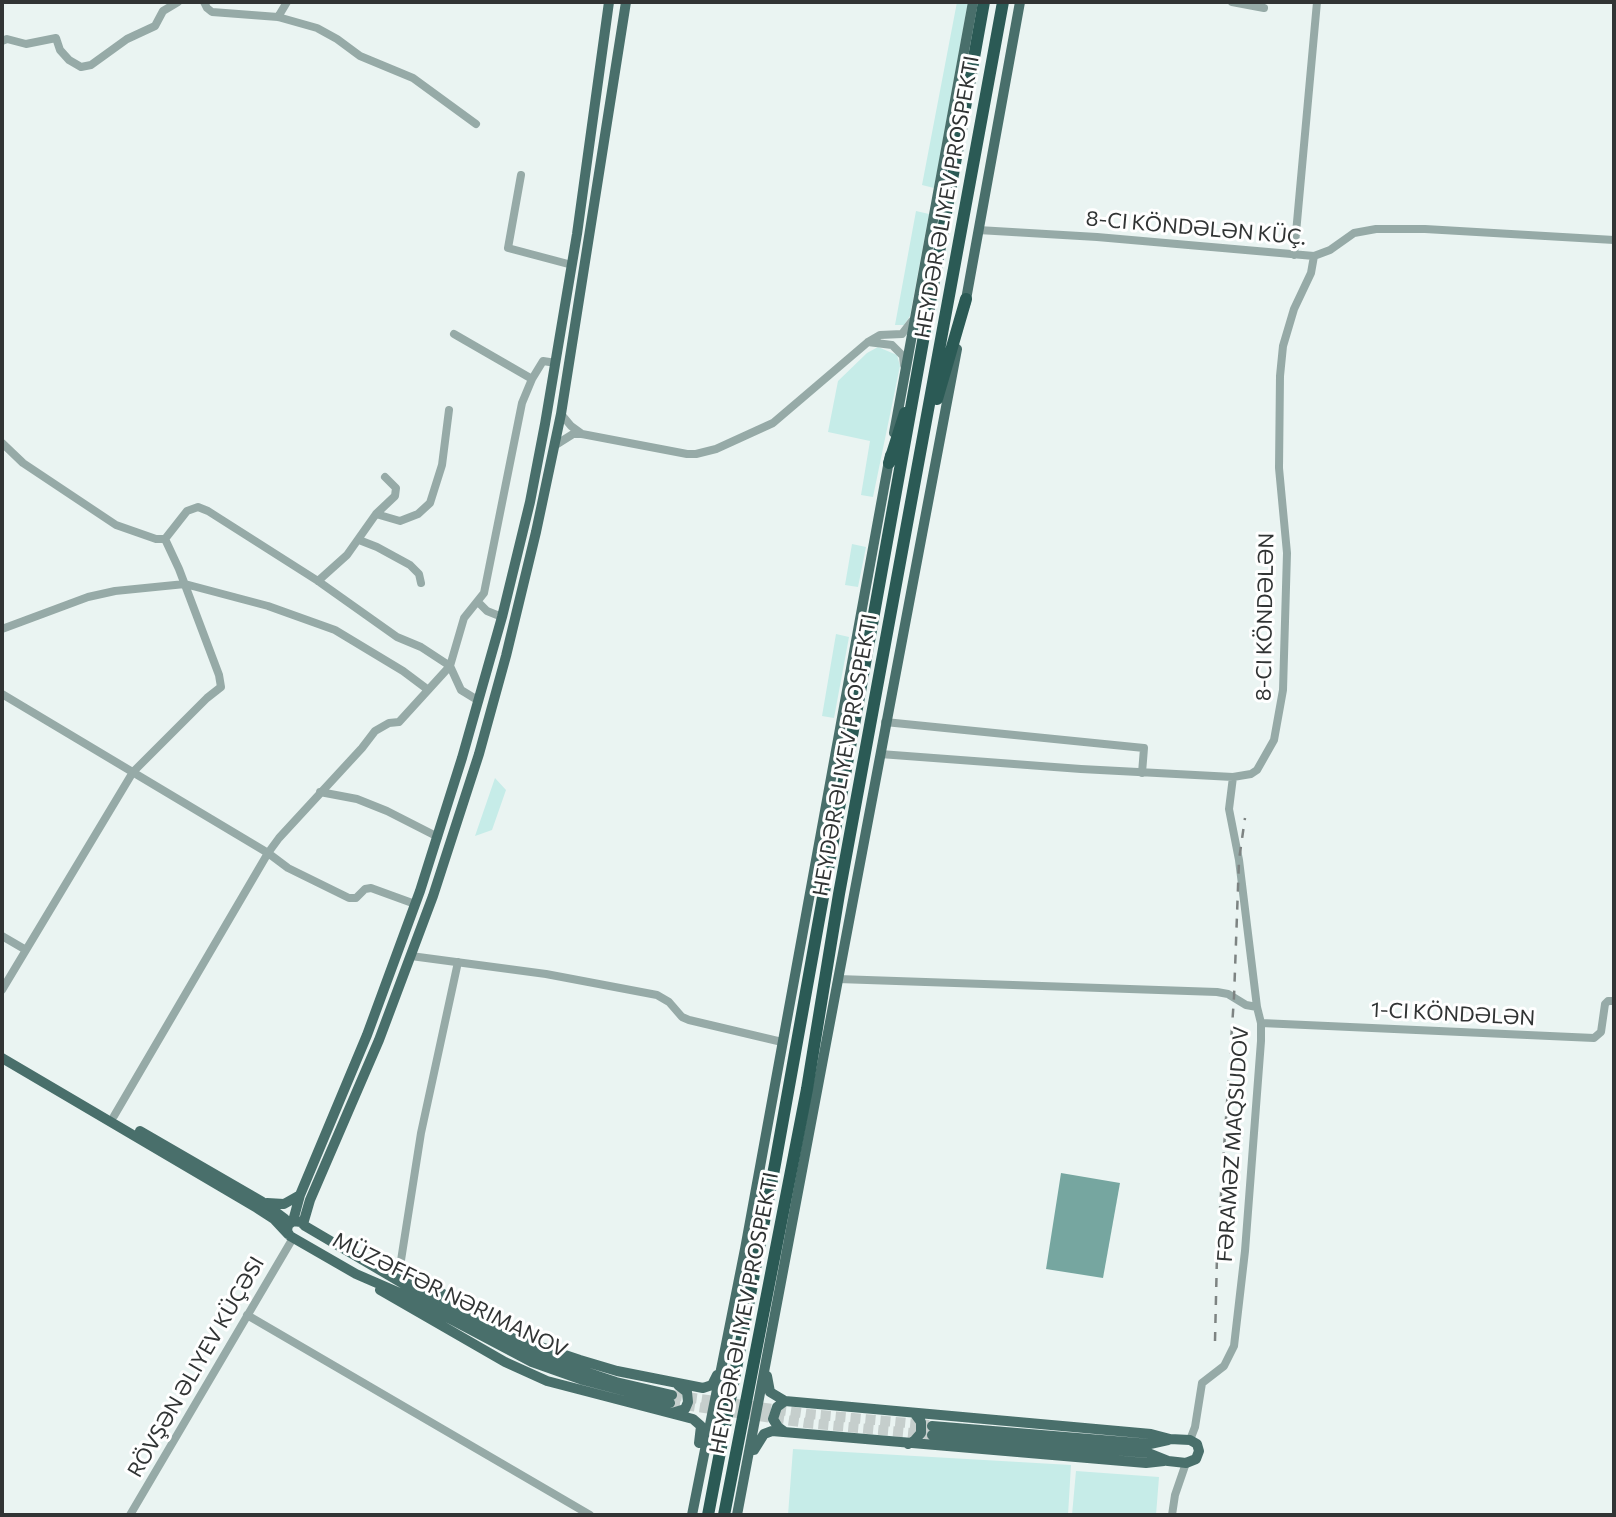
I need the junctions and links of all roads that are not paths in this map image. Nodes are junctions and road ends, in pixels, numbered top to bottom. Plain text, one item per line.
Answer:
1 (178, 2) edge
2 (204, 2) edge
3 (286, 2) edge
4 (609, 2) edge
5 (626, 2) edge
6 (973, 2) edge
7 (984, 2) edge
8 (1003, 2) edge
9 (1020, 2) edge
10 (1232, 2) edge
11 (1317, 2) edge
12 (1264, 8) dead end
13 (278, 17) junction
14 (2, 41) edge
15 (476, 124) dead end
16 (520, 174) dead end
17 (978, 230) junction
18 (577, 234) junction
19 (589, 236) junction
20 (1614, 240) edge
21 (1294, 254) junction
22 (1314, 256) junction
23 (572, 265) junction
24 (966, 299) junction
25 (917, 309) junction
26 (454, 334) dead end
27 (868, 342) junction
28 (556, 363) junction
29 (920, 366) junction
30 (905, 375) junction
31 (532, 379) junction
32 (449, 410) dead end
33 (561, 414) junction
34 (582, 434) junction
35 (2, 443) edge
36 (554, 446) junction
37 (919, 460) junction
38 (888, 463) junction
39 (385, 477) dead end
40 (530, 502) junction
41 (542, 504) junction
42 (376, 514) junction
43 (165, 539) junction
44 (359, 540) junction
45 (318, 581) junction
46 (421, 583) dead end
47 (185, 584) junction
48 (478, 602) junction
49 (502, 617) junction
50 (2, 629) edge
51 (450, 666) junction
52 (427, 690) junction
53 (2, 694) edge
54 (479, 701) junction
55 (886, 722) junction
56 (880, 754) junction
57 (133, 772) junction
58 (1142, 773) junction
59 (1233, 778) junction
60 (320, 792) junction
61 (438, 837) junction
62 (268, 853) junction
63 (415, 904) junction
64 (2, 936) edge
65 (26, 950) junction
66 (411, 956) junction
67 (458, 962) junction
68 (838, 979) junction
69 (2, 990) edge
70 (1614, 1001) edge
71 (1257, 1007) junction
72 (1261, 1023) junction
73 (367, 1035) junction
74 (379, 1040) junction
75 (782, 1042) junction
76 (2, 1050) edge
77 (2, 1058) edge
78 (114, 1116) junction
79 (300, 1195) junction
80 (261, 1201) junction
81 (296, 1229) junction
82 (364, 1260) junction
83 (399, 1273) junction
84 (247, 1315) junction
85 (722, 1363) junction
86 (766, 1366) junction
87 (677, 1384) junction
88 (785, 1401) junction
89 (670, 1404) junction
90 (915, 1414) junction
91 (785, 1432) junction
92 (1170, 1439) junction
93 (1188, 1440) junction
94 (908, 1444) junction
95 (1168, 1461) junction
96 (1184, 1462) junction
97 (747, 1465) junction
98 (130, 1515) edge
99 (590, 1515) edge
100 (691, 1515) edge
101 (708, 1515) edge
102 (724, 1515) edge
103 (737, 1515) edge
104 (1172, 1515) edge

1 - 14 street
2 - 13 street
3 - 13 street
4 - 18 main road
5 - 19 main road
6 - 25 main road
7 - 29 highway, HEYDƏR ƏLIYEV PROSPEKTI
8 - 37 highway, HEYDƏR ƏLIYEV PROSPEKTI
9 - 17 main road
10 - 12 street
11 - 21 street
13 - 15 street
16 - 23 street
17 - 21 street, 8-CI KÖNDƏLƏN KÜÇ.
17 - 24 main road
18 - 19 main road
18 - 23 main road
19 - 33 main road
20 - 22 street, 8-CI KÖNDƏLƏN KÜÇ.
21 - 22 street, 8-CI KÖNDƏLƏN KÜÇ.
22 - 59 street, 8-CI KÖNDƏLƏN
23 - 28 main road
24 - 37 highway
24 - 55 main road
25 - 27 street
25 - 30 main road
26 - 31 street
27 - 30 street
27 - 34 street
28 - 31 street
28 - 40 main road
29 - 38 highway
29 - 101 highway, HEYDƏR ƏLIYEV PROSPEKTI
30 - 38 main road
31 - 48 street
32 - 42 street
33 - 34 street
33 - 36 main road
34 - 36 street
35 - 43 street
36 - 41 main road
37 - 102 highway, HEYDƏR ƏLIYEV PROSPEKTI
38 - 75 main road
39 - 42 street
40 - 41 main road
40 - 49 main road
41 - 66 main road
42 - 44 street
43 - 45 street
43 - 47 street
44 - 45 street
44 - 46 street
45 - 51 street
47 - 50 street
47 - 52 street
47 - 57 street
48 - 49 street
48 - 51 street
49 - 54 main road
51 - 52 street
51 - 54 street
52 - 60 street
53 - 57 street
54 - 61 main road
55 - 56 main road
55 - 58 street
56 - 58 street
56 - 68 main road
57 - 62 street
57 - 65 street
58 - 59 street
59 - 71 street
60 - 61 street
60 - 62 street
61 - 63 main road
62 - 63 street
62 - 78 street
63 - 73 main road
64 - 65 street
65 - 69 street
66 - 67 street
66 - 74 main road
67 - 75 street
67 - 83 street
68 - 71 street, FƏRAMƏZ MAQSUDOV
68 - 86 main road
70 - 72 street, 1-CI KÖNDƏLƏN
71 - 72 street, FƏRAMƏZ MAQSUDOV
72 - 93 street, FƏRAMƏZ MAQSUDOV
73 - 74 main road
73 - 79 main road
74 - 81 main road
75 - 85 main road
76 - 78 main road
77 - 81 main road
78 - 80 main road
79 - 80 main road
79 - 81 main road
80 - 81 main road
81 - 82 main road
81 - 84 street, RÖVŞƏN ƏLIYEV KÜÇƏSI
81 - 89 main road, MÜZƏFFƏR NƏRIMANOV
82 - 83 main road
82 - 89 main road
83 - 87 main road
84 - 98 street, RÖVŞƏN ƏLIYEV KÜÇƏSI
84 - 99 street
85 - 87 main road
85 - 100 main road
86 - 88 main road
86 - 97 main road
87 - 89 main road
88 - 90 main road
88 - 91 main road
89 - 100 main road
90 - 92 main road
90 - 94 main road
91 - 94 main road
91 - 97 main road
92 - 93 main road
92 - 95 main road
93 - 96 main road
93 - 96 main road
94 - 95 main road
95 - 96 main road
96 - 104 street
97 - 103 main road

